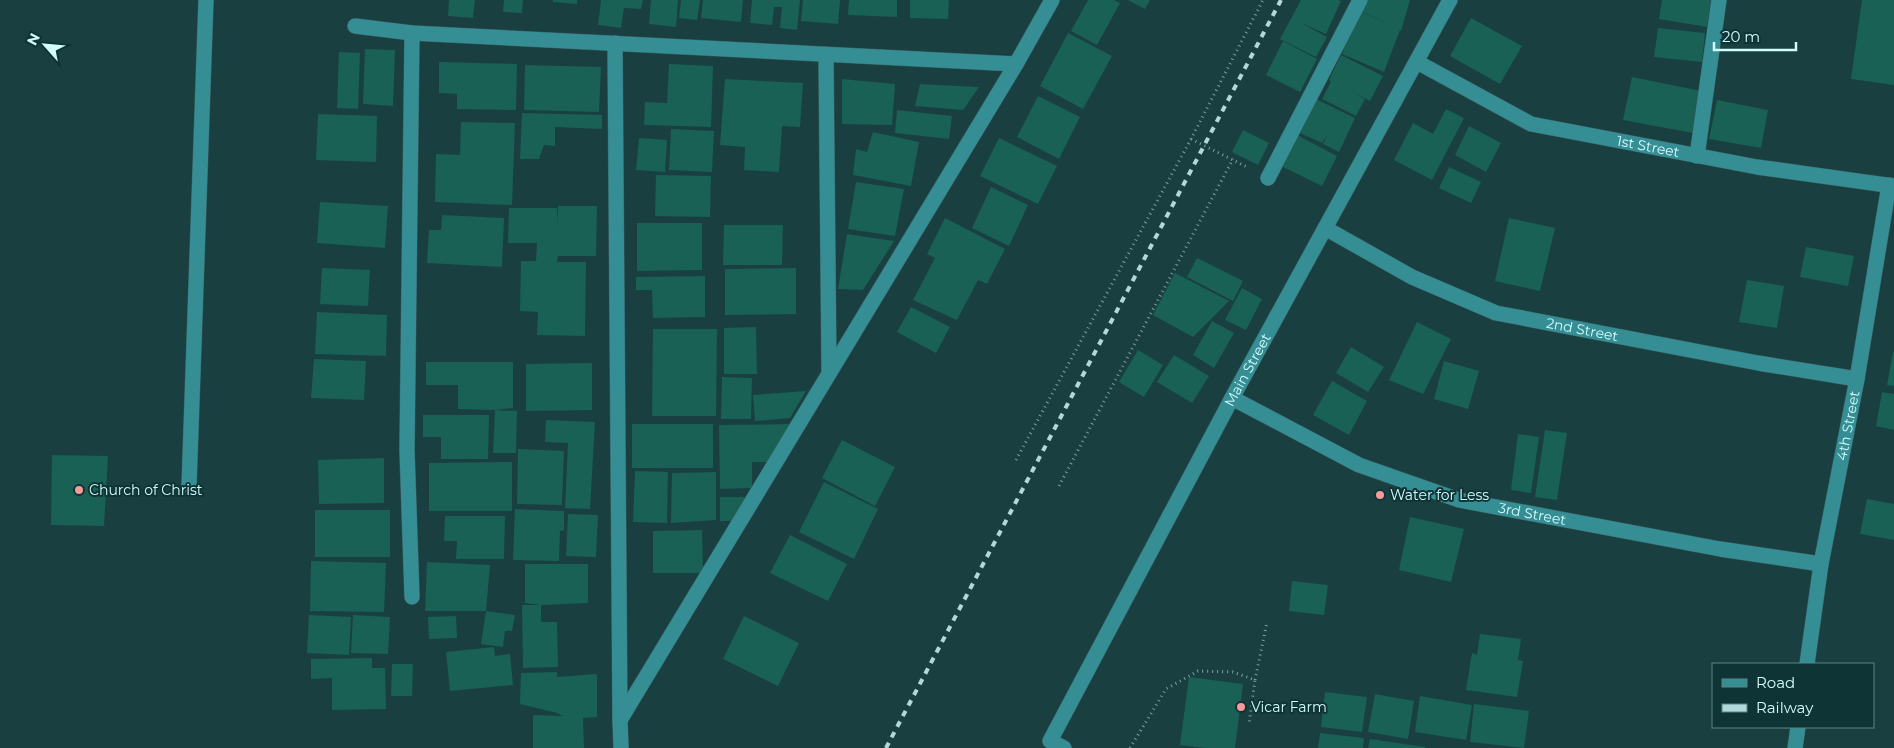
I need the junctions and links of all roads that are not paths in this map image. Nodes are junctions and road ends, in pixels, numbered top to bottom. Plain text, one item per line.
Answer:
1 (206, 0) edge
2 (1052, 0) edge
3 (1360, 0) edge
4 (1450, 0) edge
5 (1719, 0) edge
6 (355, 26) dead end
7 (412, 33) junction
8 (614, 43) junction
9 (826, 55) junction
10 (1417, 62) junction
11 (1016, 64) junction
12 (1697, 156) junction
13 (1268, 178) road end
14 (1892, 185) edge
15 (1325, 228) junction
16 (829, 372) junction
17 (1857, 379) junction
18 (1232, 398) junction
19 (189, 486) dead end
20 (1822, 564) junction
21 (412, 597) dead end
22 (1807, 663) edge
23 (620, 720) junction
24 (1798, 728) edge
25 (621, 748) edge
26 (1064, 748) edge
27 (1795, 748) edge

1 - 19 street
2 - 11 street
3 - 13 street
4 - 10 street, Main Street
5 - 12 street
6 - 7 street
7 - 8 street
7 - 21 street
8 - 9 street
8 - 23 street
9 - 11 street
9 - 16 street
10 - 12 street, 1st Street
10 - 15 street, Main Street
11 - 16 street
12 - 14 street, 1st Street
14 - 17 street, 4th Street
15 - 17 street, 2nd Street
15 - 18 street, Main Street
16 - 23 street
17 - 20 street, 4th Street
18 - 20 street, 3rd Street
18 - 26 street, Main Street
20 - 22 street, 4th Street
23 - 25 street
24 - 27 street

